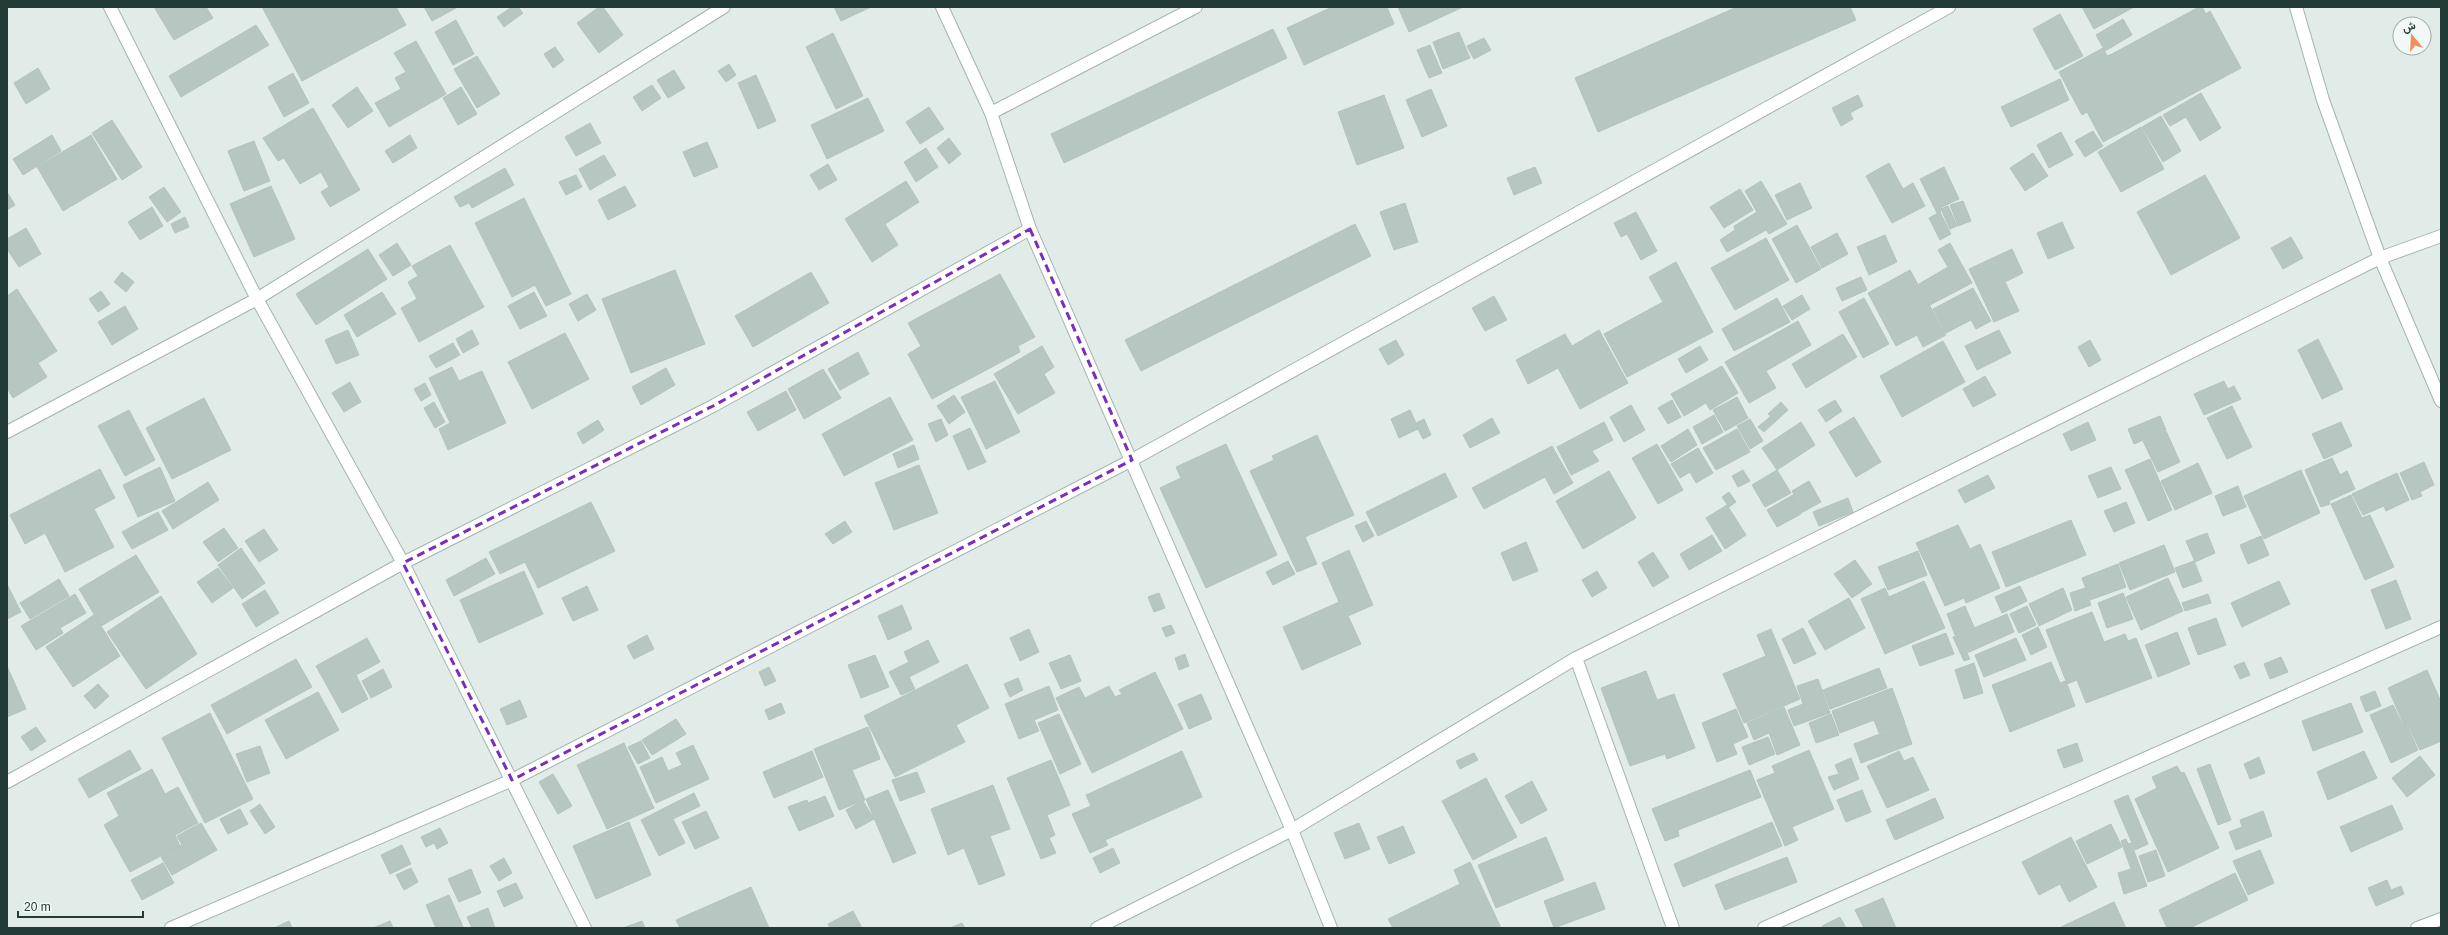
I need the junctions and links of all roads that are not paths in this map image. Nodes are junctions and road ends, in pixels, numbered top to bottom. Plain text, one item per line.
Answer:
1 (110, 7) edge
2 (724, 7) edge
3 (942, 7) edge
4 (1196, 7) edge
5 (1949, 7) edge
6 (2296, 7) edge
7 (992, 113) junction
8 (1030, 229) junction
9 (2441, 236) edge
10 (2380, 258) junction
11 (257, 299) junction
12 (2441, 401) edge
13 (7, 432) edge
14 (1132, 460) junction
15 (403, 563) junction
16 (2441, 627) edge
17 (1576, 658) junction
18 (512, 780) junction
19 (7, 782) edge
20 (1292, 830) junction
21 (2441, 919) edge
22 (171, 928) edge
23 (585, 928) edge
24 (1097, 928) edge
25 (1331, 928) edge
26 (1673, 928) edge
27 (1764, 928) edge
28 (2417, 928) edge

1 - 11 street
2 - 11 street
3 - 7 street
4 - 7 street
5 - 14 street
6 - 10 street
7 - 8 street
8 - 14 street
8 - 15 street
9 - 10 street
10 - 12 street
10 - 17 street
11 - 13 street
11 - 15 street
14 - 18 street
14 - 20 street
15 - 18 street
15 - 19 street
16 - 27 street
17 - 20 street
17 - 26 street
18 - 22 street
18 - 23 street
20 - 24 street
20 - 25 street
21 - 28 street

